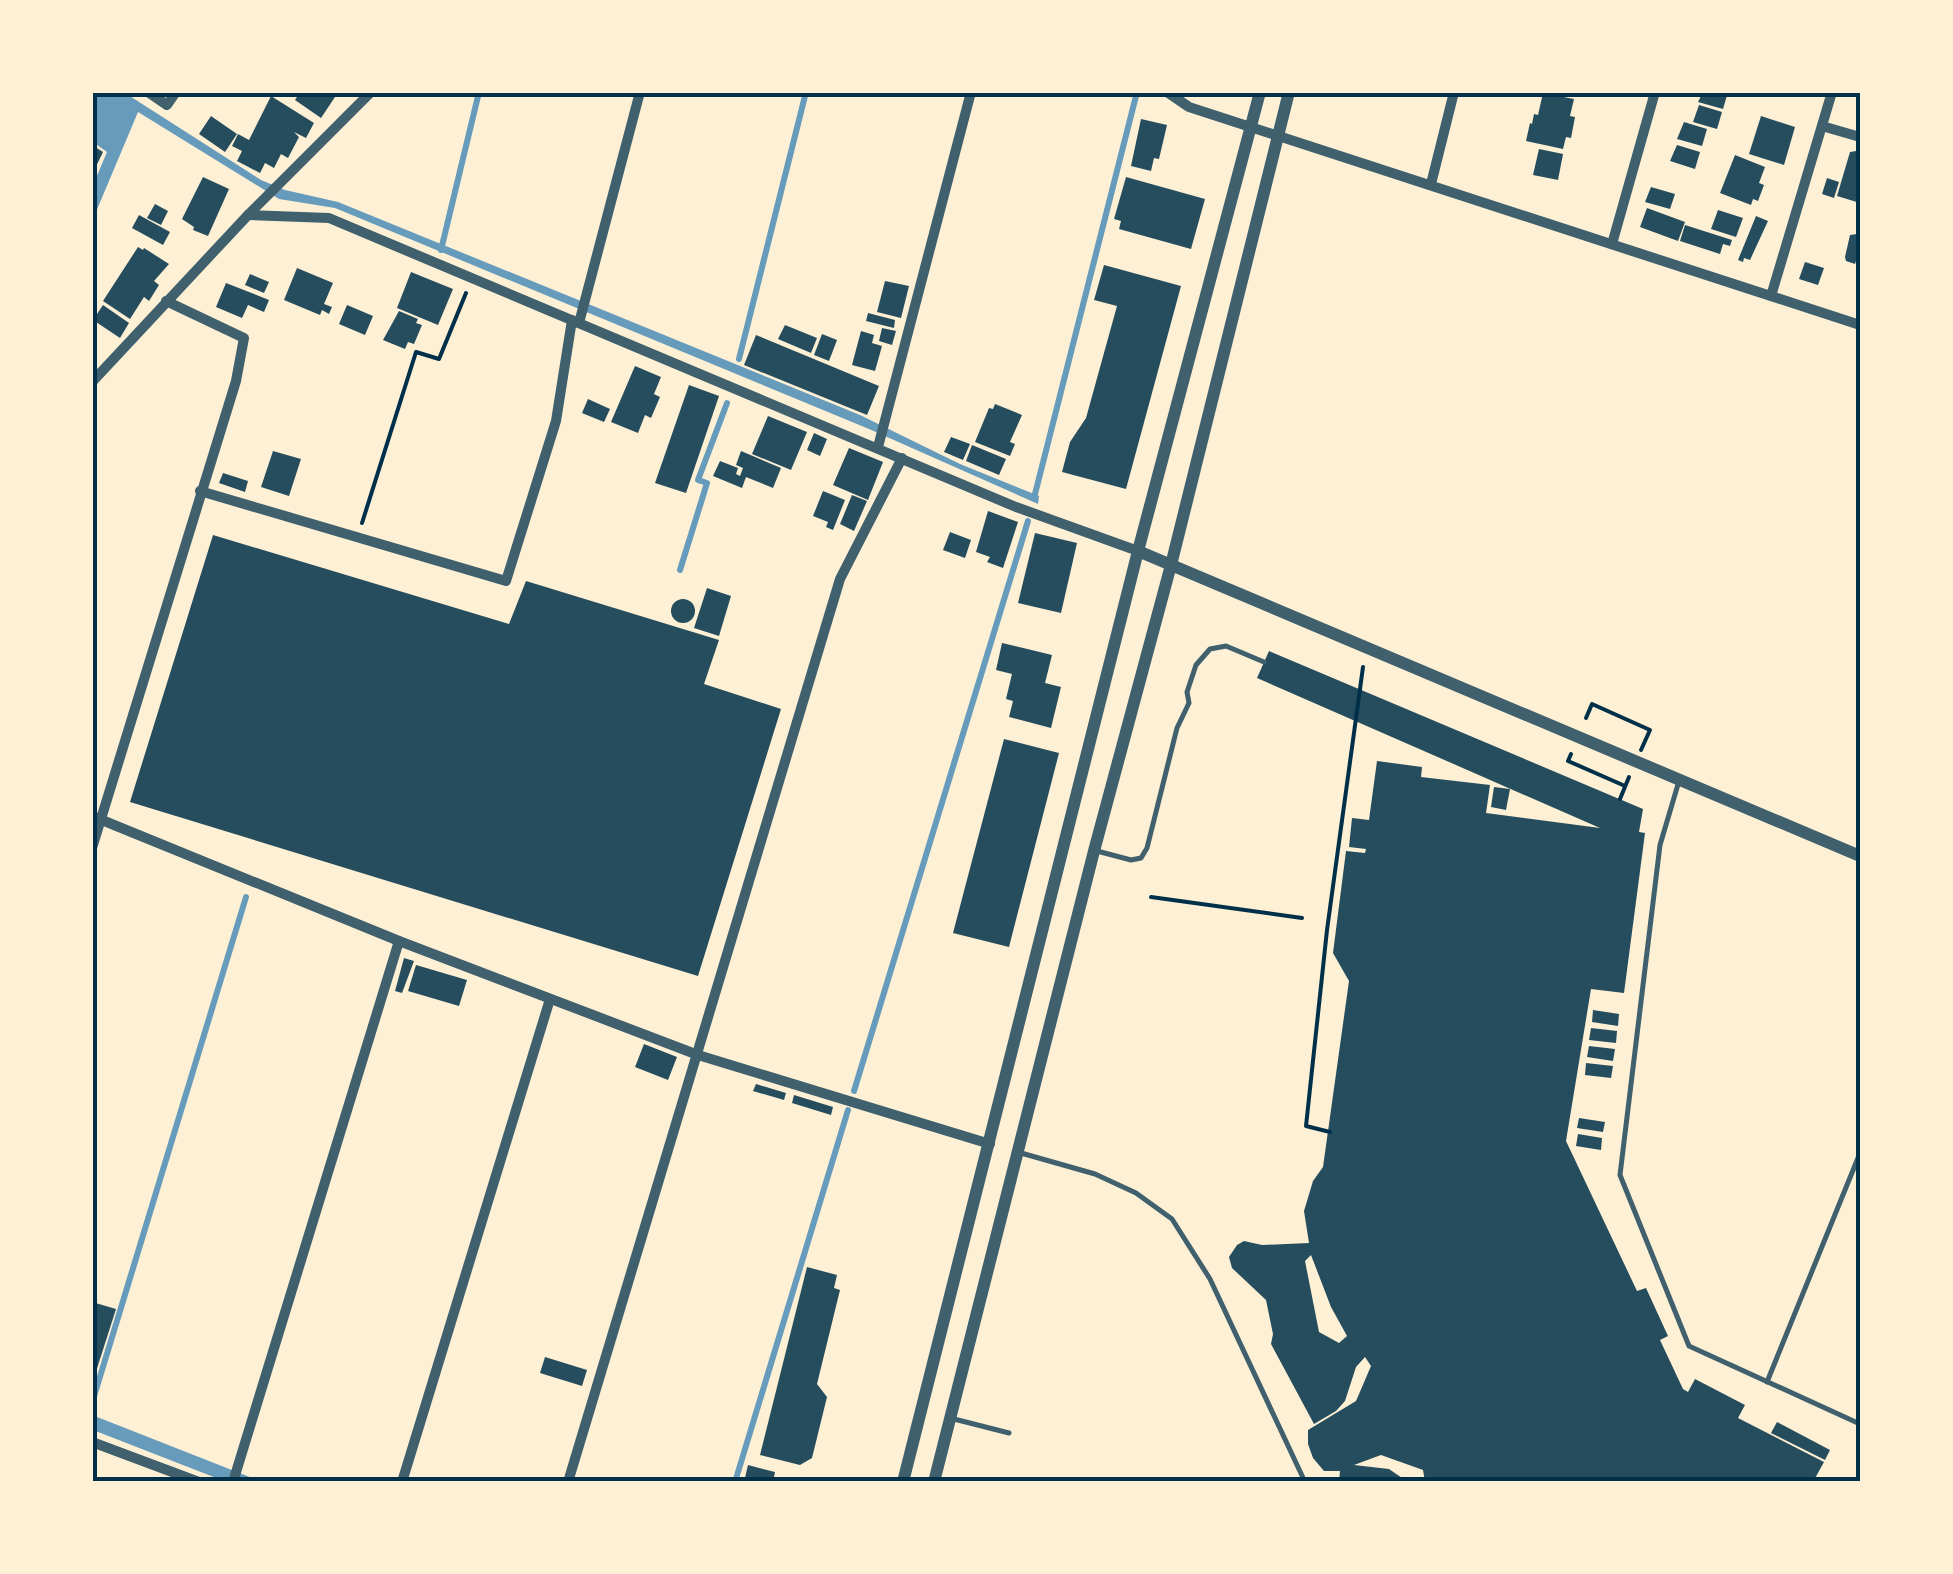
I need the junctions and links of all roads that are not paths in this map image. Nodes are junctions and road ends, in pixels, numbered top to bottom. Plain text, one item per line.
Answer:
1 (148, 92) edge
2 (176, 92) edge
3 (370, 92) edge
4 (640, 92) edge
5 (971, 92) edge
6 (1167, 92) edge
7 (1260, 92) edge
8 (1289, 92) edge
9 (1454, 92) edge
10 (1655, 92) edge
11 (1832, 92) edge
12 (1822, 126) junction
13 (1252, 127) junction
14 (1278, 134) junction
15 (1860, 137) edge
16 (1430, 184) junction
17 (248, 214) junction
18 (1612, 244) junction
19 (1772, 296) junction
20 (166, 301) junction
21 (578, 320) junction
22 (1860, 325) edge
23 (92, 382) edge
24 (879, 443) junction
25 (902, 458) junction
26 (200, 491) junction
27 (1138, 551) junction
28 (1171, 566) junction
29 (1264, 662) dead end
30 (1679, 780) junction
31 (97, 817) edge
32 (92, 848) edge
33 (1094, 851) junction
34 (1860, 856) edge
35 (399, 942) junction
36 (550, 999) junction
37 (698, 1055) junction
38 (990, 1144) junction
39 (1018, 1152) junction
40 (1860, 1153) edge
41 (1766, 1382) junction
42 (950, 1418) junction
43 (1860, 1424) edge
44 (1009, 1434) dead end
45 (92, 1442) edge
46 (198, 1482) edge
47 (233, 1482) edge
48 (402, 1482) edge
49 (568, 1482) edge
50 (903, 1482) edge
51 (934, 1482) edge
52 (1304, 1482) edge

1 - 2 street
3 - 17 street
4 - 21 street
5 - 24 street
6 - 13 street
7 - 13 street
8 - 14 street
9 - 16 street
10 - 18 street
11 - 12 street
12 - 15 street
12 - 19 street
13 - 14 street
13 - 27 street
14 - 16 street
14 - 28 street
16 - 18 street
17 - 20 street
17 - 21 street
18 - 19 street
19 - 22 street
20 - 23 street
20 - 26 street
21 - 24 street
21 - 26 street
24 - 25 street
25 - 27 street
25 - 37 street
26 - 31 street
27 - 28 street
27 - 38 street
28 - 30 street
28 - 33 street
29 - 33 lane
30 - 34 street
30 - 41 lane
31 - 32 street
31 - 35 street
33 - 39 street
35 - 36 street
35 - 47 street
36 - 37 street
36 - 48 street
37 - 38 street
37 - 49 street
38 - 50 street
39 - 42 street
39 - 52 lane
40 - 41 lane
41 - 43 lane
42 - 44 lane
42 - 51 street
45 - 46 street

